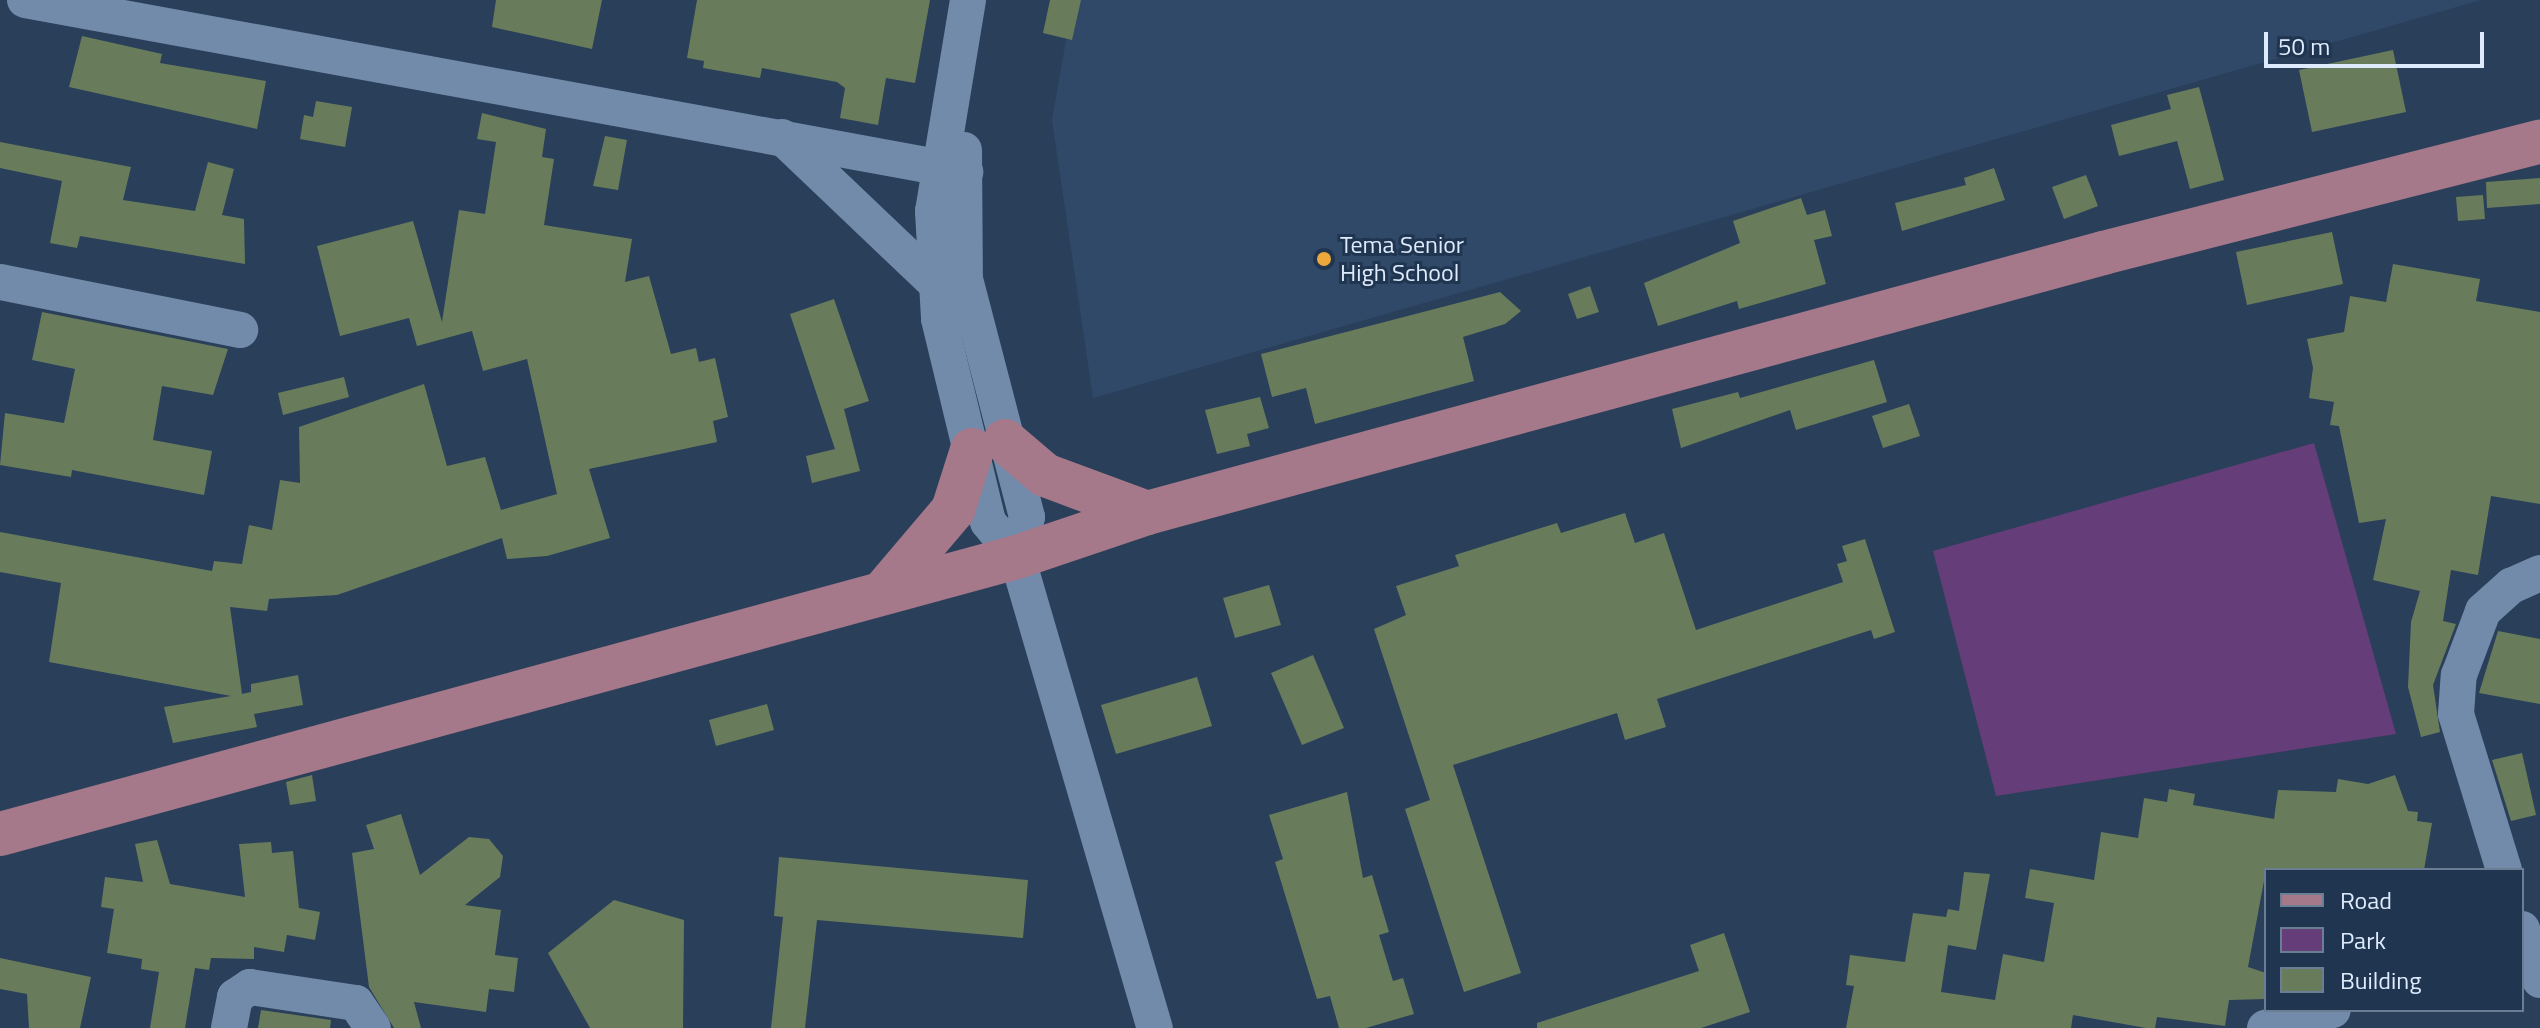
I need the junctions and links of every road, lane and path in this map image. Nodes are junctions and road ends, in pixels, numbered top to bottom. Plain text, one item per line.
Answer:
1 (25, 0) edge
2 (968, 0) edge
3 (782, 137) junction
4 (2540, 142) edge
5 (951, 170) junction
6 (0, 282) edge
7 (934, 282) junction
8 (240, 330) dead end
9 (989, 446) junction
10 (1147, 513) junction
11 (1017, 557) junction
12 (2540, 573) edge
13 (886, 589) junction
14 (0, 834) edge
15 (2503, 868) edge
16 (2325, 1012) edge
17 (229, 1028) edge
18 (373, 1028) edge
19 (1155, 1028) edge
20 (2265, 1028) edge

1 - 3 street
2 - 5 street
3 - 5 street
3 - 7 street
4 - 10 main road
5 - 7 street
5 - 9 street
6 - 8 street
7 - 9 street
9 - 10 main road
9 - 11 street
9 - 13 main road
10 - 11 main road
11 - 13 main road
11 - 19 street
12 - 15 street
13 - 14 main road
16 - 20 street
17 - 18 street

